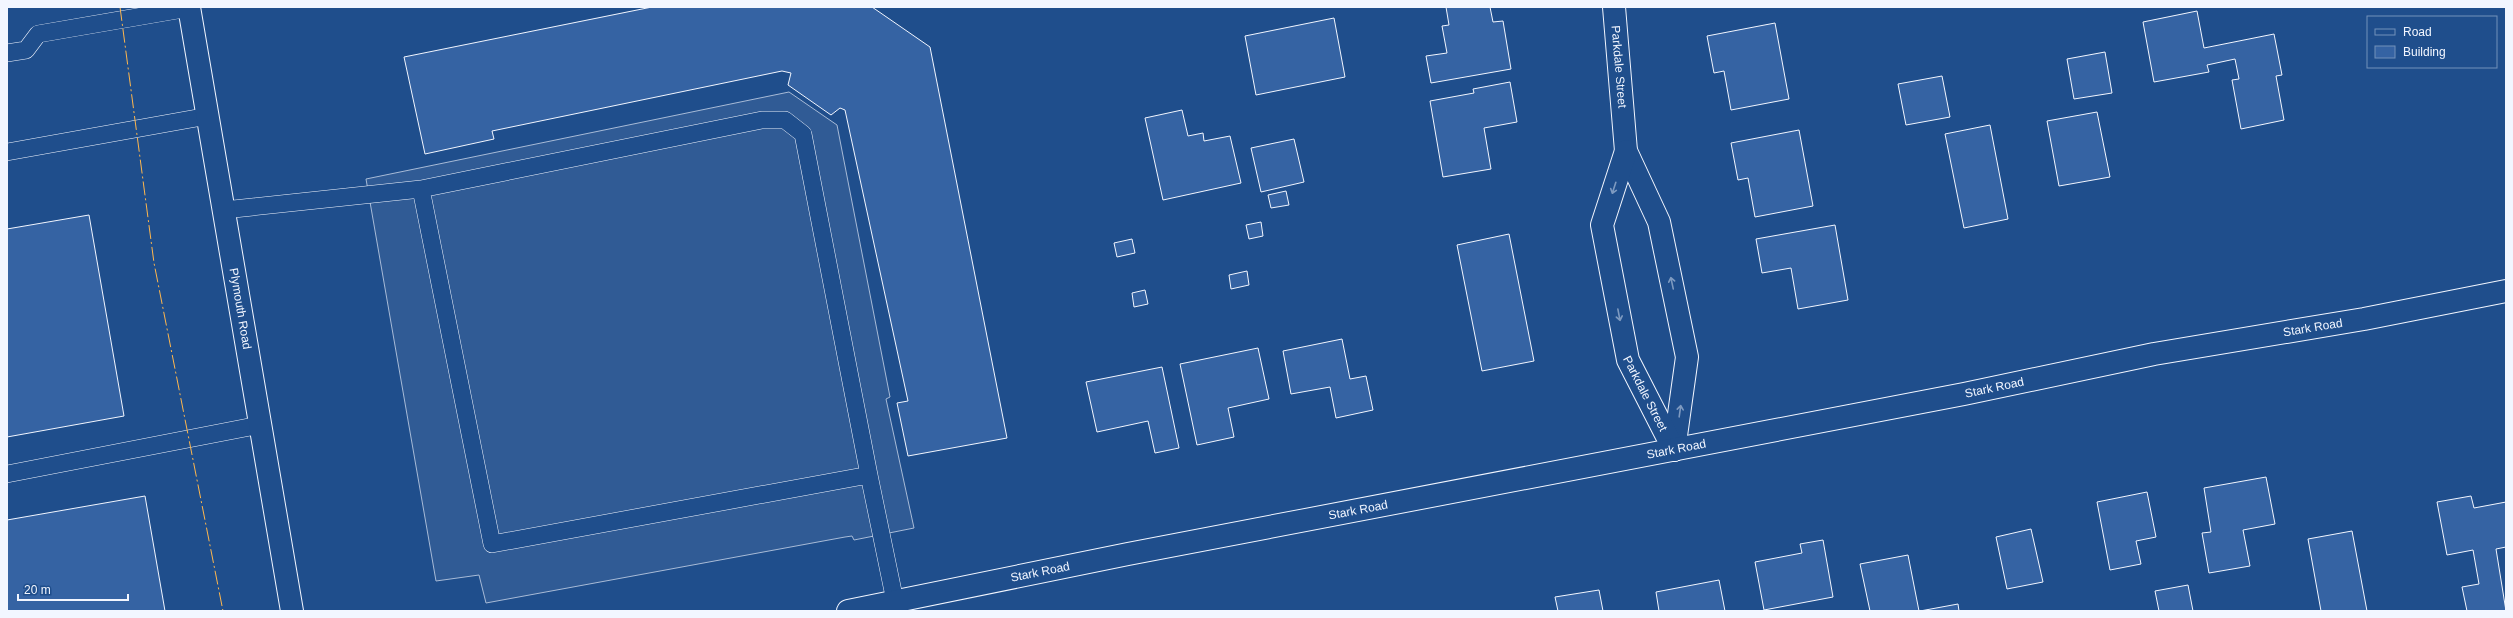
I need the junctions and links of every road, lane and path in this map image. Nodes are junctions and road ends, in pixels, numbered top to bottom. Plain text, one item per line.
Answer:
1 (1614, 7) edge
2 (189, 8) edge
3 (7, 54) edge
4 (208, 116) junction
5 (1626, 151) junction
6 (7, 152) edge
7 (421, 189) junction
8 (224, 210) junction
9 (2506, 291) edge
10 (260, 425) junction
11 (1674, 450) junction
12 (7, 474) edge
13 (869, 476) junction
14 (895, 602) junction
15 (292, 611) edge
16 (848, 611) edge

1 - 5 street, Parkdale Street
2 - 3 lane
2 - 4 street, Plymouth Road
4 - 6 lane
4 - 8 street, Plymouth Road
11 -> 5 street, Parkdale Street
5 -> 11 street, Parkdale Street
7 - 8 lane
7 - 13 lane
7 - 13 lane
8 - 10 street, Plymouth Road
9 - 11 street, Stark Road
10 - 12 lane
10 - 15 street, Plymouth Road
11 - 14 street, Stark Road
13 - 14 lane
14 - 16 street, Stark Road

